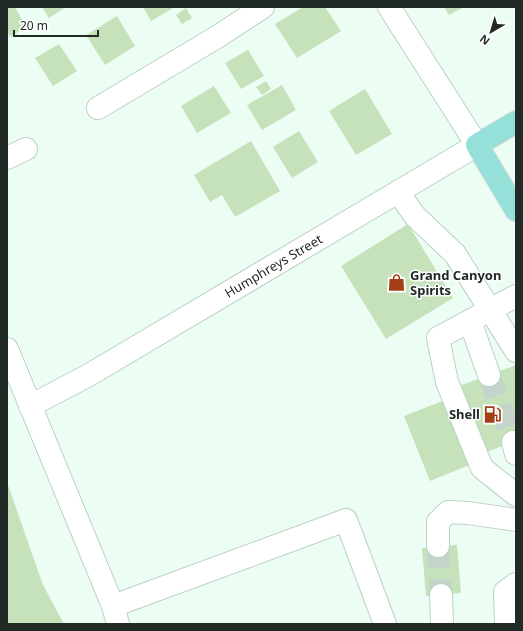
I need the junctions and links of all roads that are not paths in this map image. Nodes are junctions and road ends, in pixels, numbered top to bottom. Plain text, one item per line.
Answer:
1 (264, 7) edge
2 (389, 7) edge
3 (98, 108) dead end
4 (516, 122) edge
5 (477, 144) junction
6 (398, 192) junction
7 (516, 210) edge
8 (516, 296) edge
9 (489, 310) junction
10 (470, 321) junction
11 (7, 349) edge
12 (516, 351) edge
13 (490, 375) tunnel mouth
14 (30, 406) junction
15 (516, 495) edge
16 (516, 520) edge
17 (438, 546) tunnel mouth
18 (516, 584) edge
19 (442, 595) tunnel mouth
20 (116, 615) edge
21 (385, 624) edge
22 (442, 624) edge
23 (506, 624) edge

1 - 3 street
2 - 5 street
4 - 5 main road, Humphreys Street
5 - 6 street, Humphreys Street
5 - 7 main road
6 - 9 street
6 - 14 street, Humphreys Street
8 - 9 street
9 - 10 street
9 - 12 street
10 - 13 street
10 - 15 street
11 - 14 street
14 - 20 street
16 - 17 street
18 - 23 street
19 - 22 street
20 - 21 street

